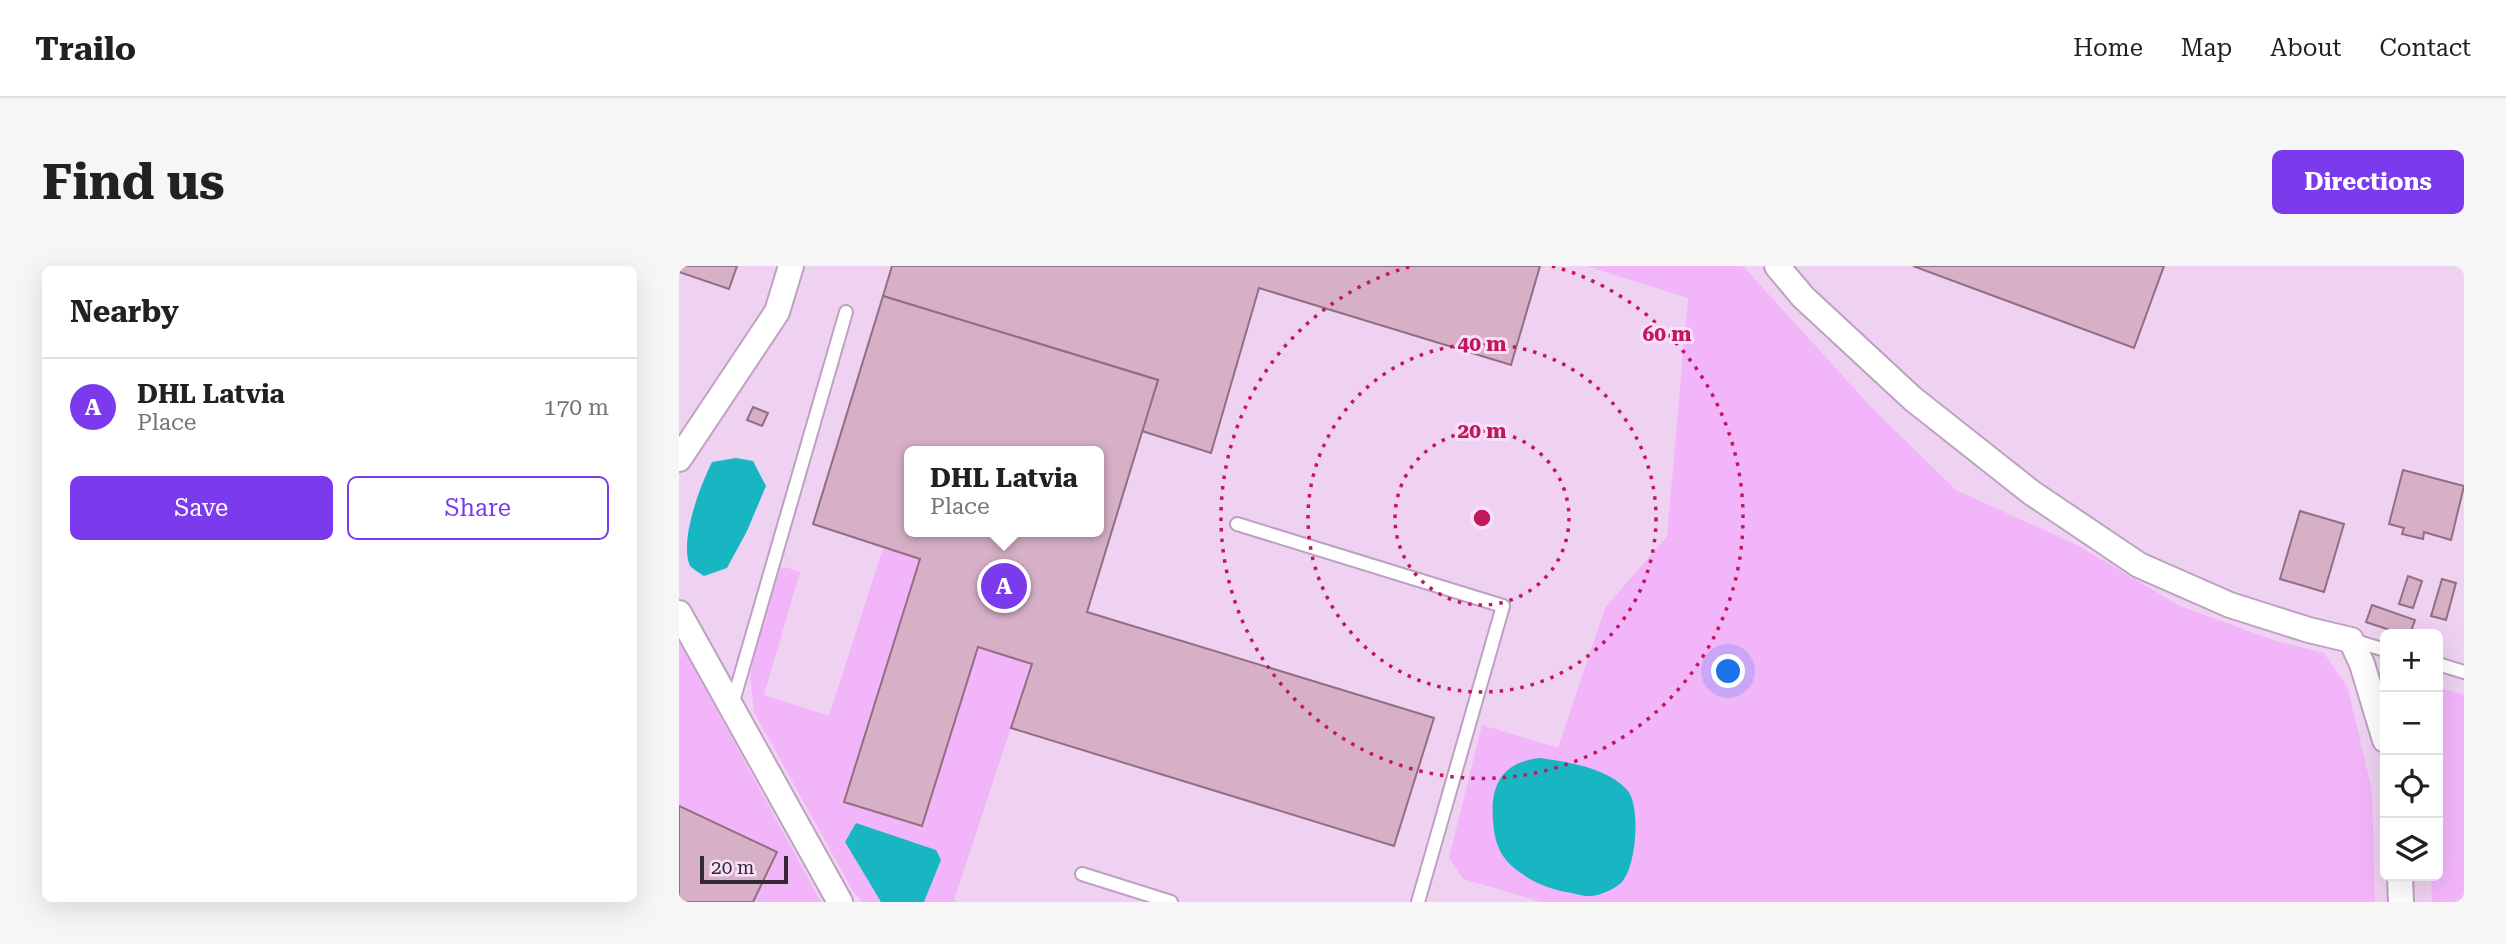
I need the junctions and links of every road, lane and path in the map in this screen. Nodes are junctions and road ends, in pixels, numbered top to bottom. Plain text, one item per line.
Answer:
1 (790, 266) edge
2 (1776, 266) edge
3 (846, 312) dead end
4 (679, 459) edge
5 (1237, 524) dead end
6 (679, 613) edge
7 (2351, 640) junction
8 (2380, 649) edge
9 (2443, 666) edge
10 (2464, 672) edge
11 (732, 705) junction
12 (2380, 723) edge
13 (1082, 874) dead end
14 (2400, 881) edge
15 (841, 902) edge
16 (1171, 902) edge
17 (1418, 902) edge
18 (2401, 902) edge

1 - 4 street
2 - 7 street
3 - 11 lane
5 - 17 lane
6 - 11 street
7 - 8 lane
7 - 12 street
9 - 10 lane
11 - 15 street
13 - 16 lane
14 - 18 street

